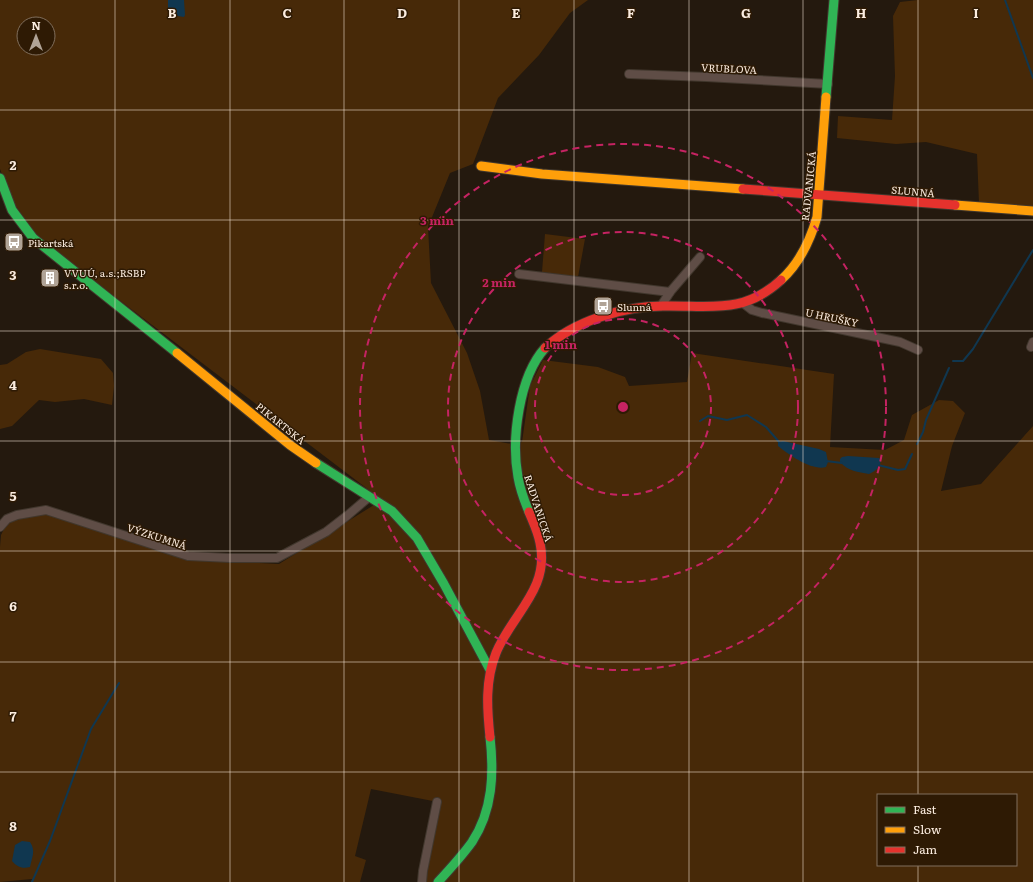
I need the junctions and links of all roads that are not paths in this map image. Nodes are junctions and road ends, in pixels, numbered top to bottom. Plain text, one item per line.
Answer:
1 (834, 0) edge
2 (629, 74) dead end
3 (828, 84) junction
4 (481, 166) dead end
5 (0, 178) edge
6 (820, 194) junction
7 (1033, 211) edge
8 (700, 257) dead end
9 (519, 274) dead end
10 (670, 292) junction
11 (743, 303) junction
12 (661, 306) junction
13 (918, 350) dead end
14 (369, 496) junction
15 (0, 528) edge
16 (490, 670) junction
17 (437, 802) dead end
18 (422, 882) edge
19 (438, 882) edge

1 - 3 street, RADVANICKÁ
2 - 3 street, VRUBLOVA
3 - 6 street, RADVANICKÁ
4 - 6 street, SLUNNÁ
5 - 14 street, PIKARTSKÁ
6 - 7 street, SLUNNÁ
6 - 11 street, RADVANICKÁ
8 - 10 street
9 - 10 street
10 - 12 street
11 - 12 street, RADVANICKÁ
11 - 13 street, U HRUŠKY
12 - 16 street, RADVANICKÁ
14 - 15 street, VÝZKUMNÁ
14 - 16 street, PIKARTSKÁ
16 - 19 street, RADVANICKÁ
17 - 18 street

